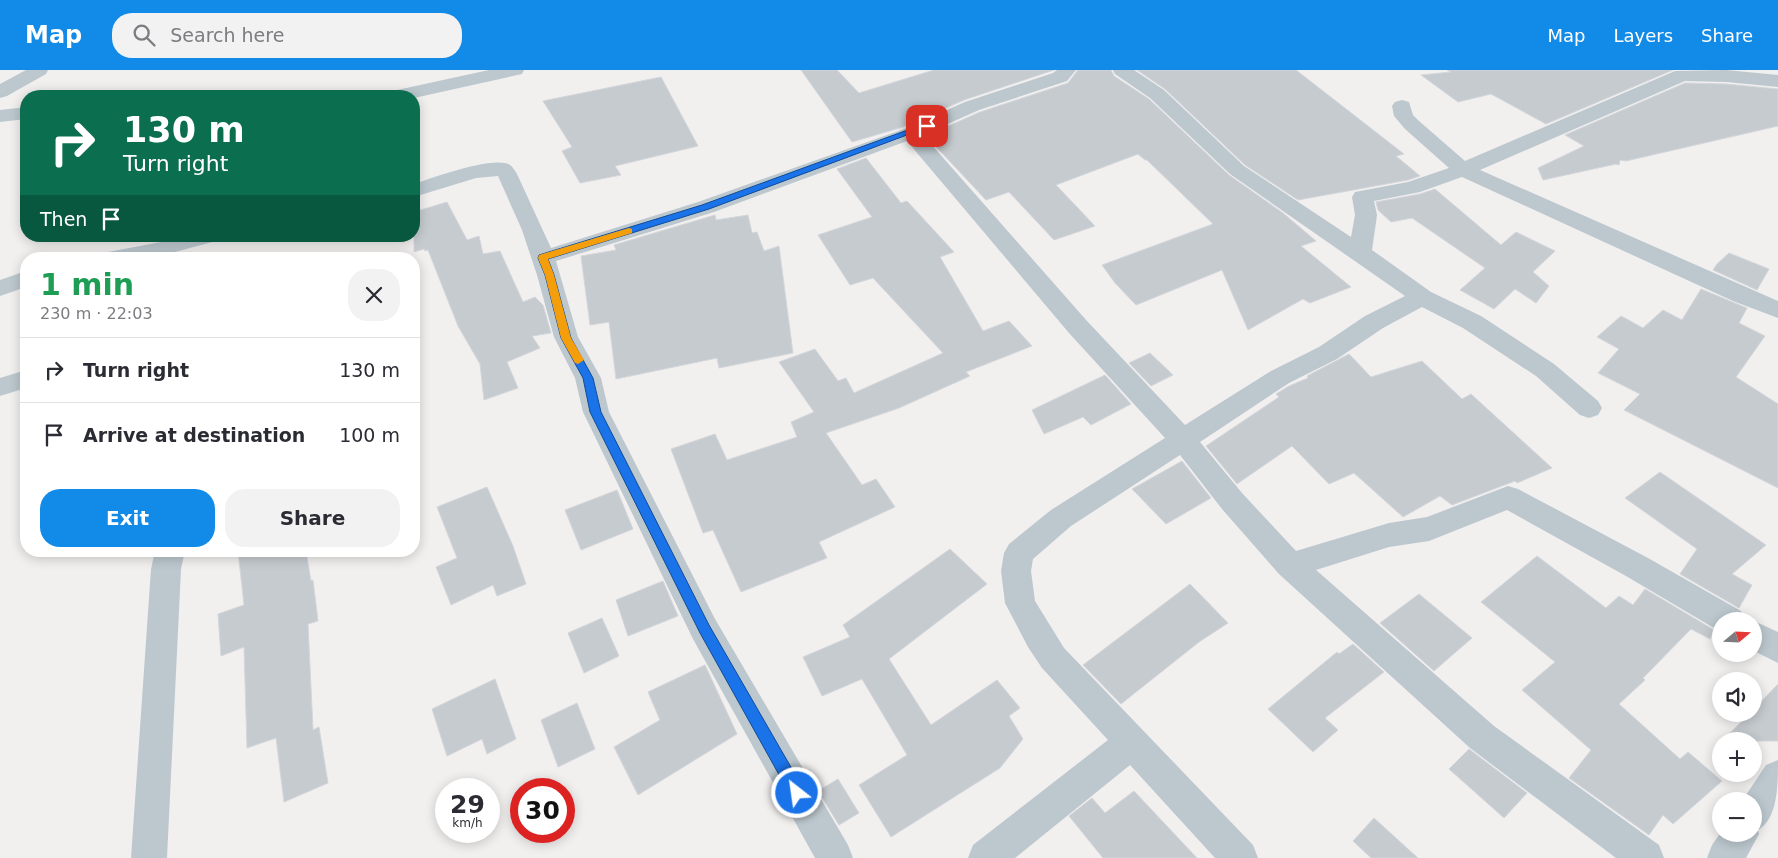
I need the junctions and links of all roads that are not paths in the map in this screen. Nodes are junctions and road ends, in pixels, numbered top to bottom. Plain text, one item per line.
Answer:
1 (39, 70) edge
2 (515, 70) edge
3 (1067, 70) edge
4 (1122, 70) edge
5 (1778, 81) edge
6 (420, 91) edge
7 (0, 92) edge
8 (1402, 106) dead end
9 (20, 114) edge
10 (0, 116) edge
11 (911, 133) junction
12 (1463, 170) junction
13 (420, 189) edge
14 (193, 242) edge
15 (168, 252) edge
16 (1360, 253) junction
17 (542, 258) junction
18 (20, 281) edge
19 (0, 288) edge
20 (1423, 298) junction
21 (1778, 310) edge
22 (20, 381) edge
23 (0, 387) edge
24 (1589, 408) dead end
25 (1182, 439) junction
26 (169, 557) edge
27 (1290, 565) junction
28 (1714, 612) edge
29 (1762, 640) edge
30 (1778, 649) edge
31 (1132, 742) junction
32 (1778, 777) edge
33 (1762, 802) edge
34 (1735, 842) edge
35 (149, 858) edge
36 (835, 858) edge
37 (986, 858) edge
38 (1240, 858) edge
39 (1646, 858) edge
40 (1725, 858) edge

1 - 7 street
2 - 6 street
3 - 11 street
4 - 16 street
5 - 12 street
8 - 12 street
9 - 10 street
11 - 17 street
11 - 25 street
12 - 16 street
12 - 21 street
13 - 17 street
14 - 15 street
16 - 20 street
17 - 36 street
18 - 19 street
20 - 24 street
20 - 25 street
22 - 23 street
25 - 27 street
25 - 31 street
26 - 35 street
27 - 28 street
27 - 39 street
29 - 30 street
31 - 37 street
31 - 38 street
32 - 33 street
34 - 40 street

